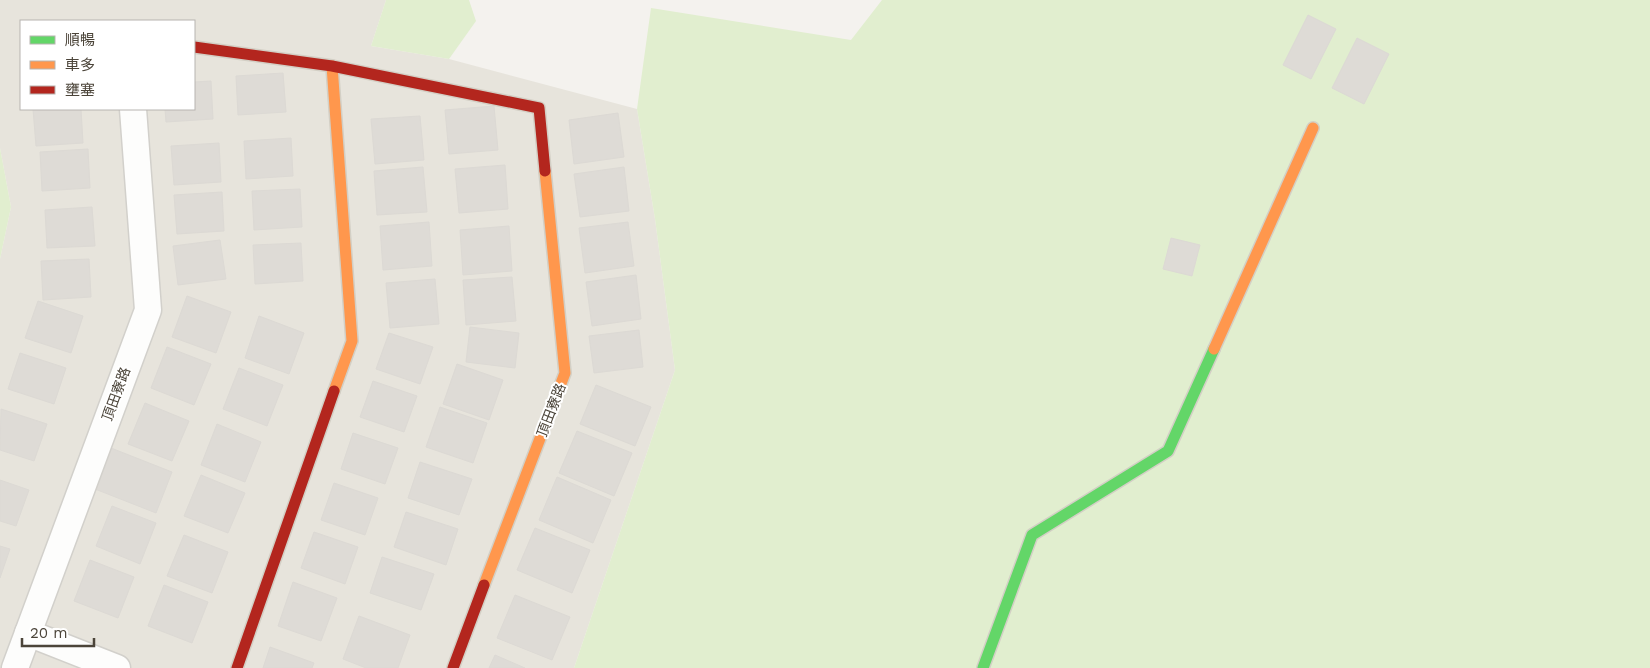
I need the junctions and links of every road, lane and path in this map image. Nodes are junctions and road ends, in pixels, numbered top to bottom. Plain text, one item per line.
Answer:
1 (195, 46) edge
2 (332, 66) junction
3 (133, 110) edge
4 (1313, 128) dead end
5 (28, 633) junction
6 (15, 668) edge
7 (117, 668) edge
8 (237, 668) edge
9 (453, 668) edge
10 (983, 668) edge

1 - 2 street
2 - 8 street
2 - 9 street, 頂田寮路
3 - 5 street, 頂田寮路
4 - 10 street
5 - 6 street, 頂田寮路
5 - 7 street

